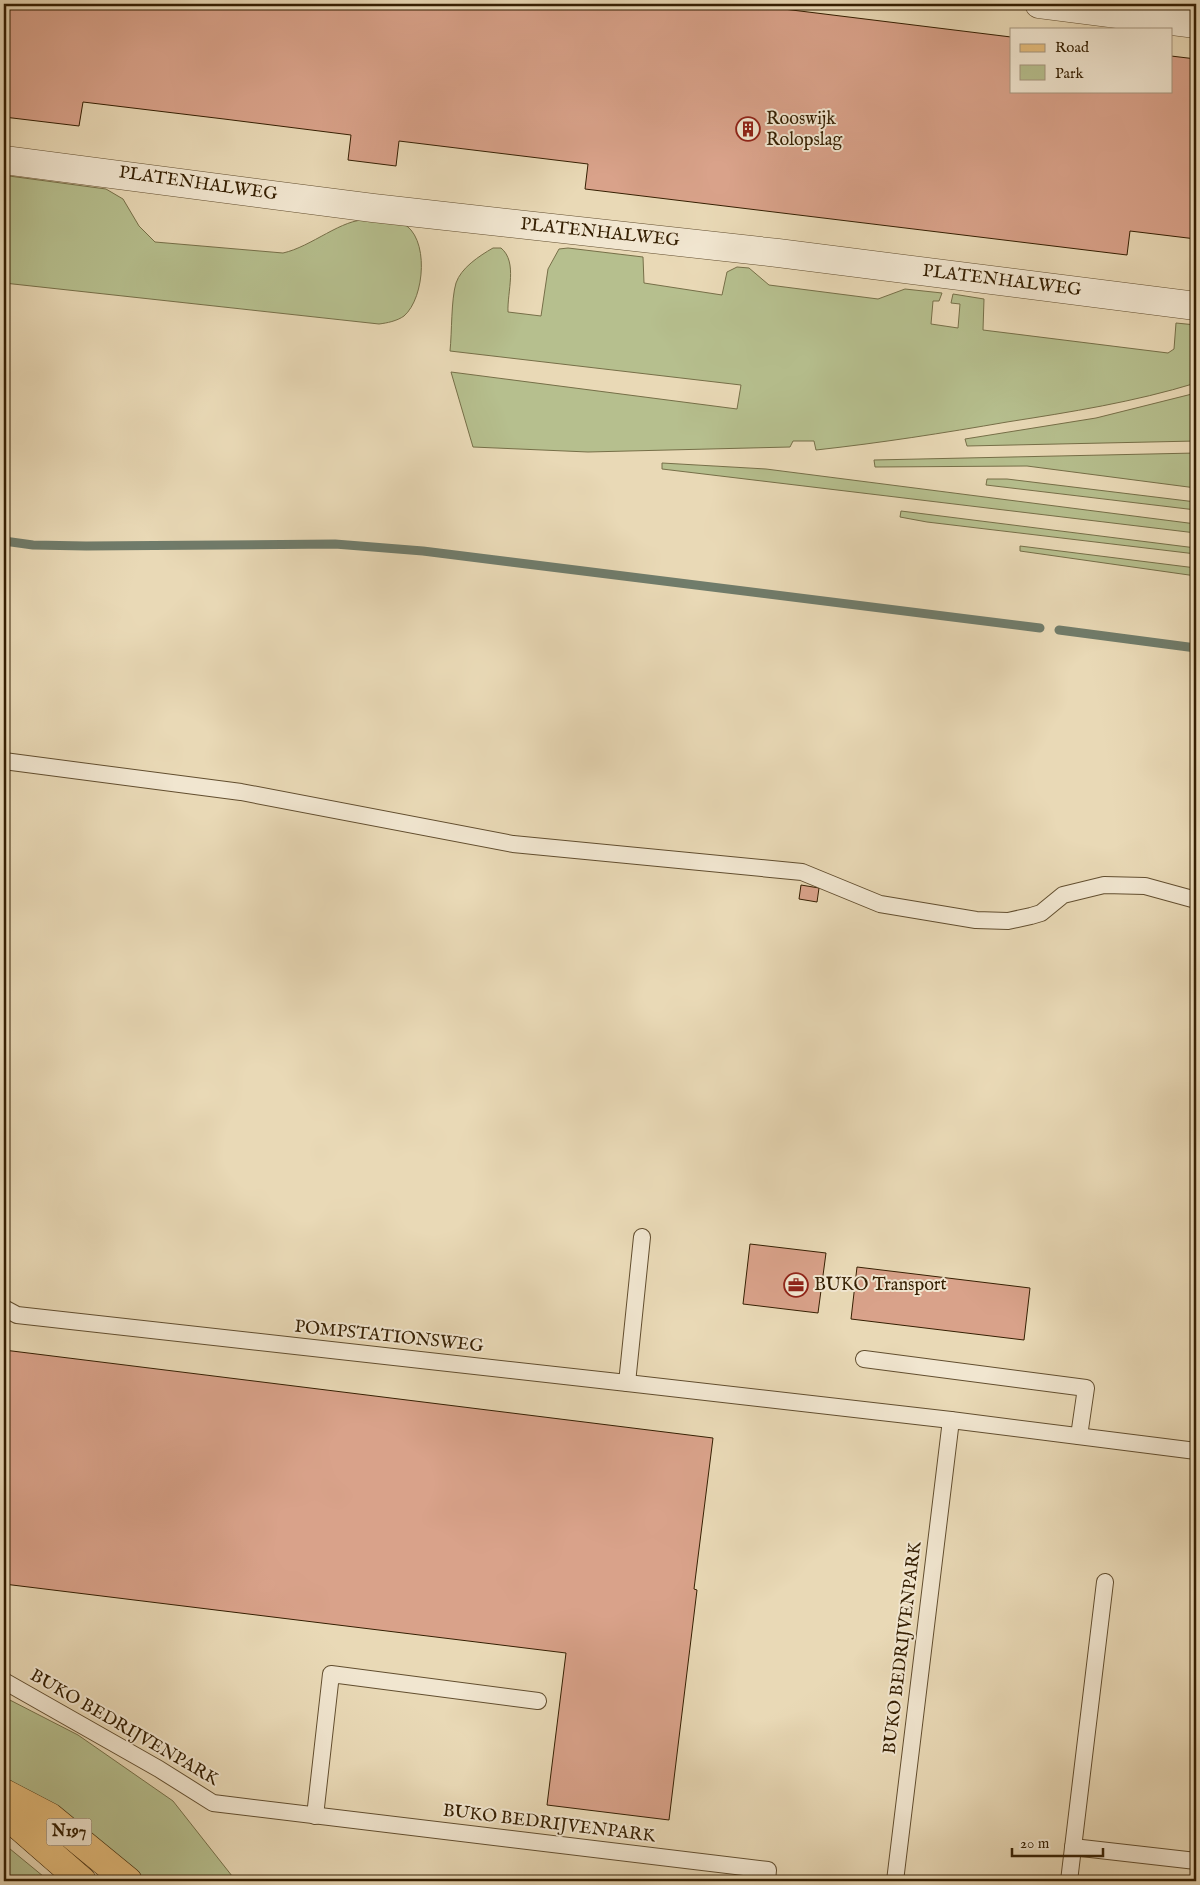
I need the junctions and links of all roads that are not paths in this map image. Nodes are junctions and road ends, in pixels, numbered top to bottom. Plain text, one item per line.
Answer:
1 (1039, 4) edge
2 (1196, 24) edge
3 (4, 160) edge
4 (1196, 306) edge
5 (4, 761) edge
6 (1196, 900) edge
7 (642, 1237) dead end
8 (4, 1308) edge
9 (864, 1359) dead end
10 (627, 1383) junction
11 (951, 1420) junction
12 (1079, 1436) junction
13 (1196, 1451) edge
14 (1105, 1582) dead end
15 (4, 1681) edge
16 (538, 1701) dead end
17 (4, 1793) edge
18 (4, 1813) edge
19 (315, 1816) junction
20 (1074, 1847) junction
21 (1196, 1861) edge
22 (82, 1881) edge
23 (128, 1881) edge
24 (767, 1881) edge
25 (895, 1881) edge
26 (1069, 1881) edge

1 - 2 street
3 - 4 street, PLATENHALWEG
5 - 6 lane
7 - 10 lane
8 - 10 lane, POMPSTATIONSWEG
9 - 12 lane
10 - 11 lane
11 - 12 lane
11 - 25 lane, BUKO BEDRIJVENPARK
12 - 13 lane
14 - 20 lane
15 - 19 lane, BUKO BEDRIJVENPARK
16 - 19 lane
17 - 23 main road, N197
18 - 22 main road, N197
19 - 24 lane, BUKO BEDRIJVENPARK
20 - 21 lane
20 - 26 lane

